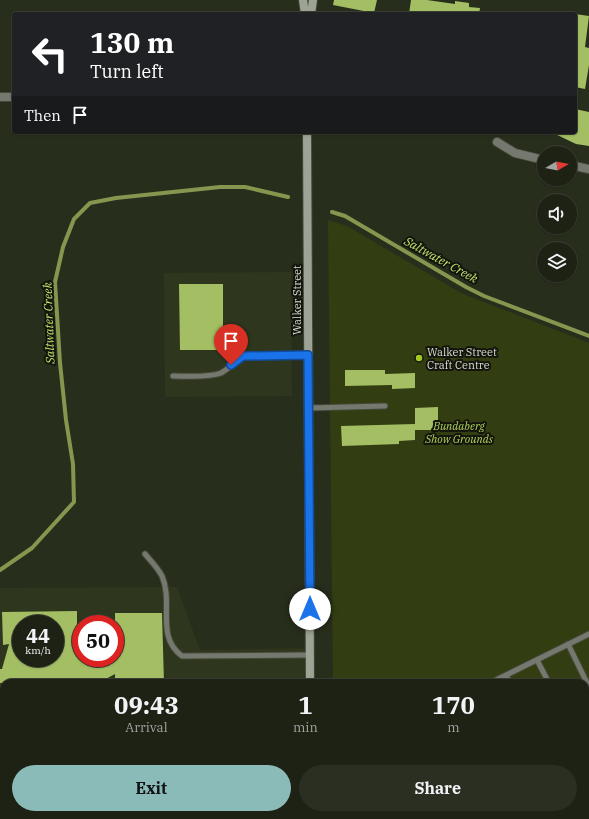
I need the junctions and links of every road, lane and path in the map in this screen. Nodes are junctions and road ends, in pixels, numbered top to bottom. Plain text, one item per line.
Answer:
1 (303, 0) edge
2 (313, 0) edge
3 (305, 12) edge
4 (310, 12) edge
5 (0, 97) edge
6 (12, 97) edge
7 (307, 134) edge
8 (496, 142) dead end
9 (537, 158) edge
10 (577, 166) edge
11 (589, 169) edge
12 (308, 355) junction
13 (173, 376) dead end
14 (385, 406) dead end
15 (308, 408) junction
16 (146, 554) dead end
17 (589, 634) edge
18 (568, 644) junction
19 (310, 655) junction
20 (537, 660) junction
21 (506, 675) junction
22 (310, 679) edge
23 (498, 679) edge
24 (508, 679) edge
25 (547, 679) edge
26 (585, 679) edge

1 - 3 main road
2 - 4 main road
5 - 6 street
7 - 12 main road, Walker Street
8 - 9 street
10 - 11 street
12 - 13 lane
12 - 15 main road, Walker Street
14 - 15 lane
15 - 19 main road, Walker Street
16 - 19 lane
17 - 18 lane
18 - 20 lane
18 - 26 lane
19 - 22 main road, Walker Street
20 - 21 lane
20 - 25 lane
21 - 23 lane
21 - 24 lane

